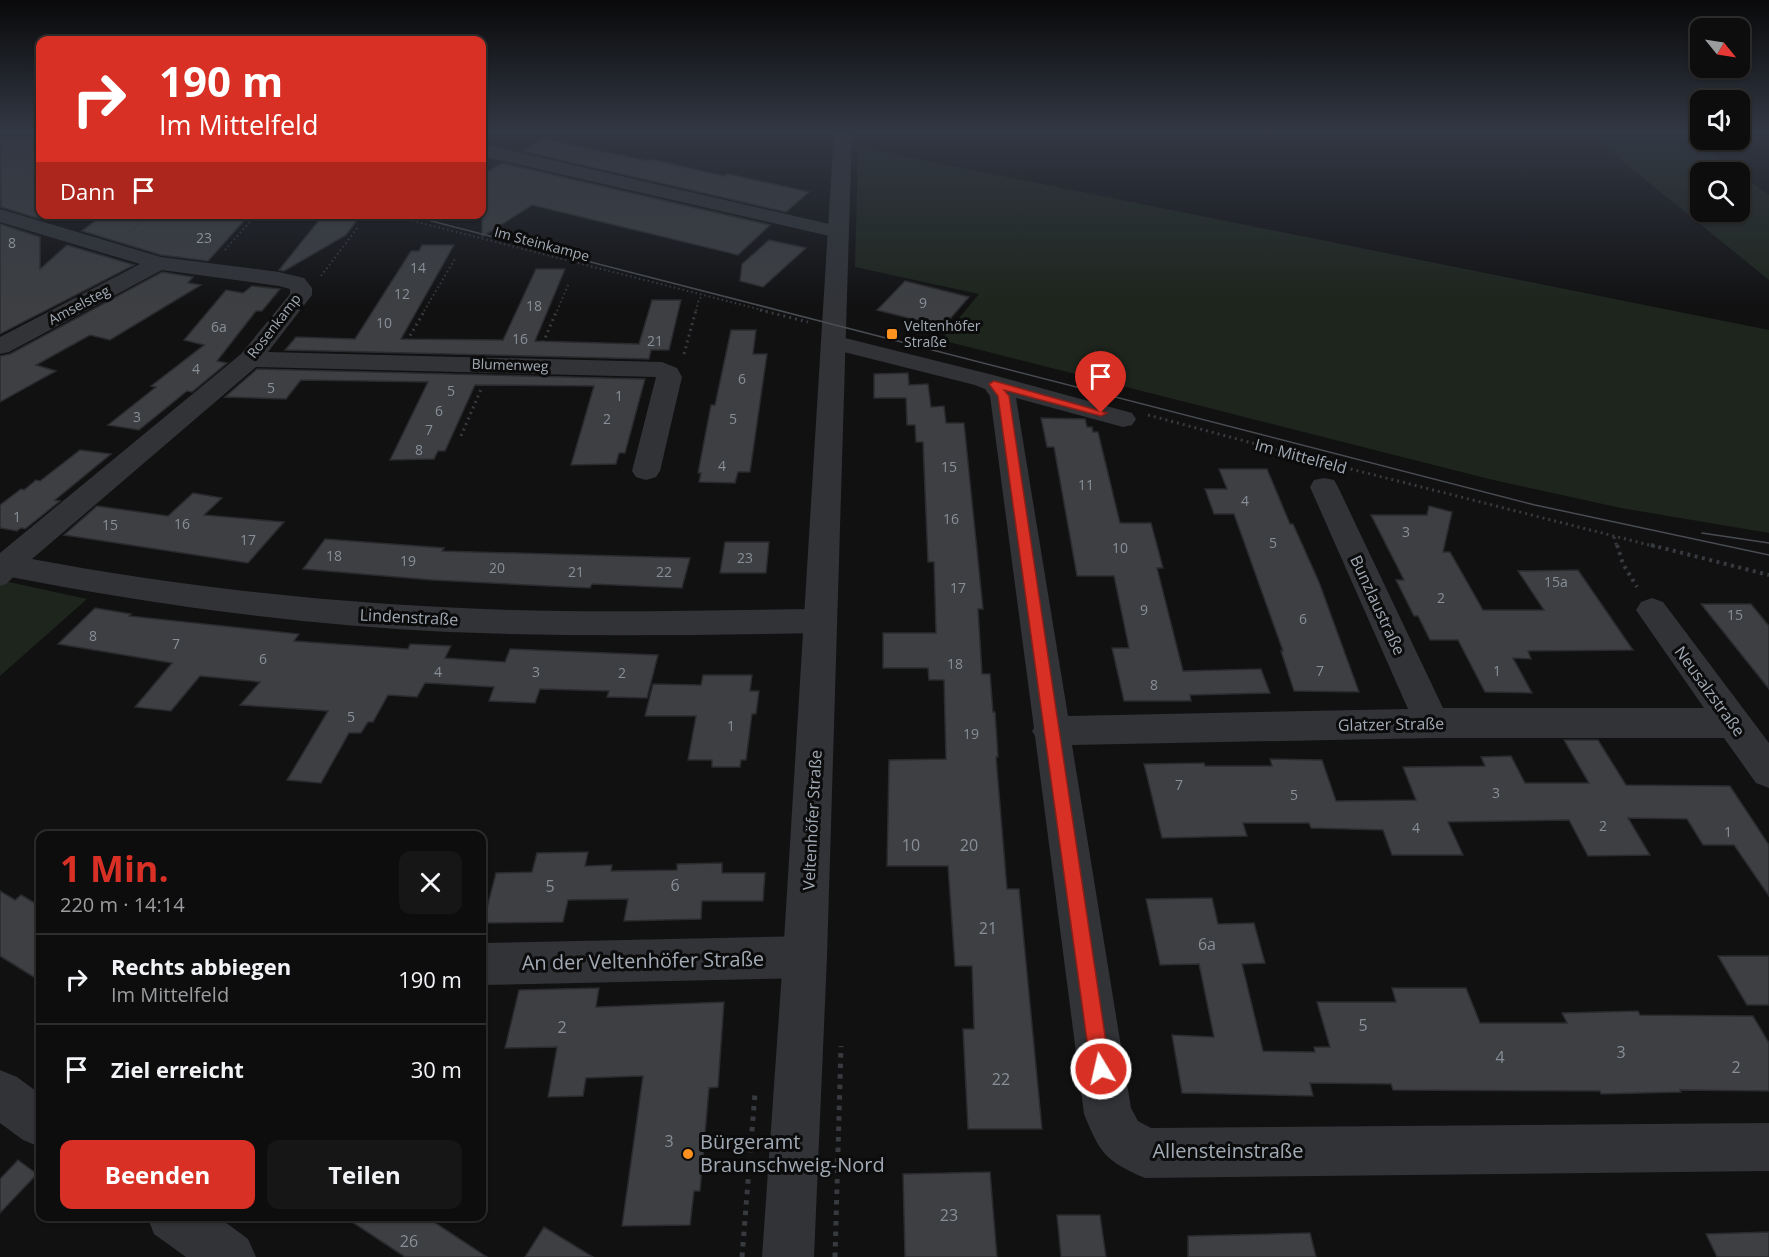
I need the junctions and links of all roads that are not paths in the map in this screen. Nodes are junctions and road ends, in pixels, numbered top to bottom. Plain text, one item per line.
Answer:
1 (654, 190) edge
2 (840, 190) edge
3 (3, 218) edge
4 (838, 232) junction
5 (159, 263) junction
6 (824, 333) junction
7 (0, 347) edge
8 (250, 358) junction
9 (994, 384) junction
10 (1131, 416) road end
11 (645, 471) dead end
12 (1323, 488) dead end
13 (5, 569) edge
14 (1652, 610) road end
15 (821, 621) junction
16 (1432, 723) junction
17 (1733, 723) junction
18 (1050, 731) junction
19 (1769, 772) edge
20 (805, 957) junction
21 (486, 964) edge
22 (0, 1094) edge
23 (36, 1120) edge
24 (1769, 1147) edge
25 (179, 1221) edge
26 (230, 1257) edge
27 (788, 1257) edge

1 - 4 street
2 - 4 street, Veltenhöfer Straße
3 - 5 street, Rosenkamp
4 - 6 street, Veltenhöfer Straße
5 - 7 street, Amselsteg
5 - 8 street, Rosenkamp
6 - 9 street
6 - 15 street, Veltenhöfer Straße
8 - 11 street, Blumenweg
8 - 13 street, Rosenkamp
9 - 10 street
9 - 18 street, Allensteinstraße
12 - 16 street, Bunzlaustraße
13 - 15 street, Lindenstraße
14 - 17 street, Neusalzstraße
15 - 20 street, Veltenhöfer Straße
16 - 17 street, Glatzer Straße
16 - 18 street, Glatzer Straße
17 - 19 street, Neusalzstraße
18 - 24 street, Allensteinstraße
20 - 21 street, An der Veltenhöfer Straße
20 - 27 street, Veltenhöfer Straße
22 - 23 street
25 - 26 street

